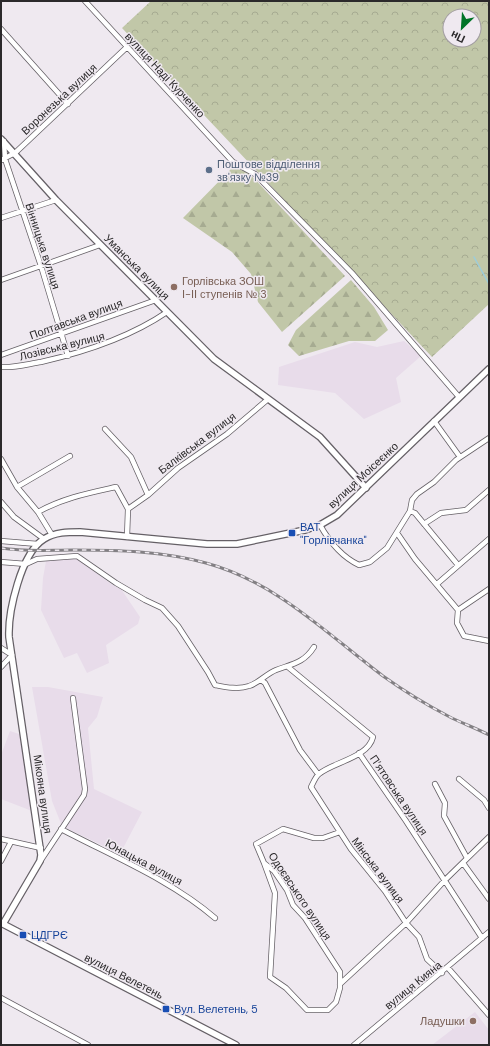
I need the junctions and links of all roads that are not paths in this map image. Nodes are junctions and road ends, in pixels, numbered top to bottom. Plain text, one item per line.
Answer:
1 (85, 1) edge
2 (1, 29) edge
3 (127, 48) junction
4 (68, 104) junction
5 (2, 140) edge
6 (15, 153) junction
7 (3, 160) edge
8 (56, 200) junction
9 (22, 210) junction
10 (1, 218) edge
11 (100, 245) junction
12 (41, 266) junction
13 (1, 280) edge
14 (156, 300) junction
15 (167, 312) junction
16 (62, 335) junction
17 (1, 355) edge
18 (68, 356) junction
19 (1, 367) edge
20 (489, 369) edge
21 (459, 397) junction
22 (267, 400) junction
23 (434, 421) junction
24 (105, 429) dead end
25 (489, 438) edge
26 (70, 456) dead end
27 (460, 457) junction
28 (1, 459) edge
29 (17, 487) junction
30 (366, 488) junction
31 (489, 490) edge
32 (148, 495) junction
33 (1, 502) edge
34 (128, 509) junction
35 (410, 511) junction
36 (38, 512) junction
37 (424, 524) junction
38 (320, 525) junction
39 (397, 533) junction
40 (52, 535) junction
41 (127, 536) junction
42 (44, 539) junction
43 (489, 539) edge
44 (1, 541) edge
45 (37, 545) junction
46 (1, 562) edge
47 (26, 564) junction
48 (458, 566) junction
49 (437, 584) junction
50 (489, 588) edge
51 (458, 610) junction
52 (489, 641) edge
53 (314, 647) dead end
54 (1, 648) edge
55 (12, 655) junction
56 (1, 667) edge
57 (288, 667) junction
58 (260, 680) junction
59 (73, 698) dead end
60 (359, 753) junction
61 (318, 774) junction
62 (459, 778) dead end
63 (434, 784) dead end
64 (489, 808) edge
65 (61, 829) junction
66 (340, 832) junction
67 (489, 837) edge
68 (1, 839) edge
69 (11, 842) junction
70 (41, 848) junction
71 (467, 858) junction
72 (1, 861) edge
73 (40, 861) junction
74 (264, 863) junction
75 (463, 863) junction
76 (444, 880) junction
77 (489, 899) edge
78 (215, 918) dead end
79 (406, 923) junction
80 (2, 926) edge
81 (489, 932) edge
82 (482, 938) junction
83 (448, 968) junction
84 (442, 973) junction
85 (340, 984) junction
86 (1, 998) edge
87 (489, 1015) edge
88 (88, 1045) edge
89 (236, 1045) edge
90 (354, 1045) edge

1 - 3 street, вулиця Наді Курченко
2 - 4 street
3 - 4 street, Воронезька вулиця
3 - 21 street, вулиця Наді Курченко
4 - 6 street, Воронезька вулиця
5 - 6 street, Уманська вулиця
5 - 7 street, Вінницька вулиця
6 - 7 street, Воронезька вулиця
6 - 8 street, Уманська вулиця
7 - 9 street, Вінницька вулиця
8 - 9 street
8 - 11 street, Уманська вулиця
9 - 10 street
9 - 12 street, Вінницька вулиця
11 - 12 street
11 - 14 street, Уманська вулиця
12 - 13 street
12 - 16 street, Вінницька вулиця
14 - 15 street, Уманська вулиця
14 - 16 street, Полтавська вулиця
15 - 18 street, Лозівська вулиця
15 - 22 street, Уманська вулиця
16 - 17 street, Полтавська вулиця
16 - 18 street, Вінницька вулиця
18 - 19 street, Лозівська вулиця
20 - 21 street, вулиця Моісеєнко
21 - 23 street, вулиця Моісеєнко
22 - 30 street, Уманська вулиця
22 - 32 street, Балківська вулиця
23 - 27 street
23 - 30 street, вулиця Моісеєнко
24 - 32 street
25 - 27 street
26 - 29 street
27 - 35 street
28 - 29 street
29 - 36 street
30 - 38 street, вулиця Моісеєнко
31 - 37 street
32 - 34 street, Балківська вулиця
33 - 42 street
34 - 36 street
34 - 41 street
35 - 37 street
35 - 39 street
36 - 40 street
37 - 48 street
38 - 39 street
38 - 41 street, вулиця Моісеєнко
39 - 49 street
40 - 41 street, вулиця Моісеєнко
40 - 42 street, вулиця Моісеєнко
42 - 45 street, вулиця Моісеєнко
43 - 48 street
44 - 45 street
45 - 47 street, Мікояна вулиця
46 - 47 street
47 - 55 street, Мікояна вулиця
47 - 58 street
48 - 49 street
49 - 51 street
50 - 51 street
51 - 52 street
53 - 57 street
54 - 55 street
55 - 56 street
55 - 70 street, Мікояна вулиця
57 - 58 street
57 - 60 street, П’ятовська вулиця
58 - 61 street
59 - 65 street
60 - 61 street
60 - 76 street, П’ятовська вулиця
61 - 66 street, Мінська вулиця
62 - 64 street
63 - 71 street
65 - 73 street
65 - 78 street, Юнацька вулиця
66 - 74 street, Одоєвського вулиця
66 - 79 street, Мінська вулиця
67 - 71 street
68 - 69 street
69 - 70 street
69 - 72 street
70 - 73 street, Мікояна вулиця
71 - 75 street
73 - 80 street, Мікояна вулиця
74 - 85 street, Одоєвського вулиця
74 - 85 street, Одоєвського вулиця
75 - 76 street
75 - 77 street
76 - 79 street
76 - 82 street, П’ятовська вулиця
79 - 84 street, Мінська вулиця
79 - 85 street
80 - 89 street, вулиця Велетень
81 - 82 street, вулиця Кияна
82 - 83 street, вулиця Кияна
83 - 84 street, вулиця Кияна
83 - 87 street
84 - 90 street, вулиця Кияна
86 - 88 street

